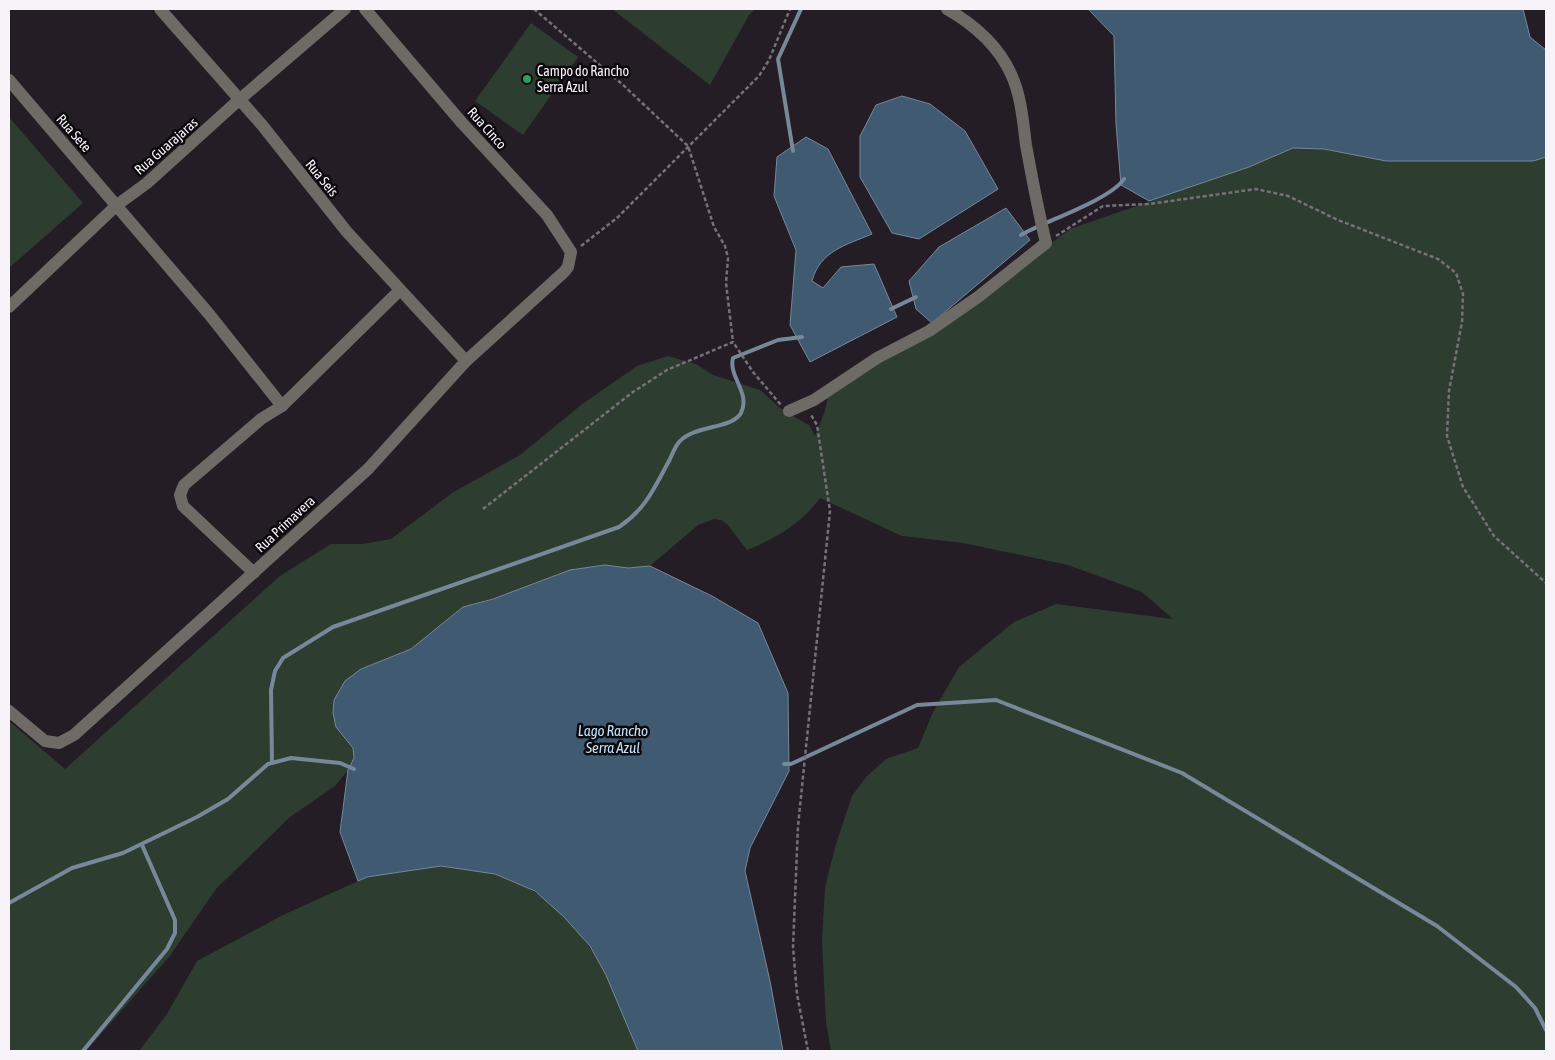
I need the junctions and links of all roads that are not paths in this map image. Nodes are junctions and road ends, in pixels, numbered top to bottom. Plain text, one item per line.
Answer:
1 (160, 9) edge
2 (345, 9) edge
3 (365, 9) edge
4 (947, 9) edge
5 (9, 80) edge
6 (240, 99) junction
7 (117, 205) junction
8 (564, 272) joint
9 (400, 290) junction
10 (9, 307) edge
11 (466, 361) junction
12 (282, 406) junction
13 (789, 411) road end
14 (254, 573) junction
15 (9, 711) edge

1 - 6 street, Rua Seis
2 - 6 street, Rua Guarajaras
3 - 8 street, Rua Cinco
4 - 13 street
5 - 7 street, Rua Sete
6 - 7 street, Rua Guarajaras
6 - 9 street, Rua Seis
7 - 10 street, Rua Guarajaras
7 - 12 street, Rua Sete
8 - 11 street, Rua Primavera
9 - 11 street, Rua Seis
9 - 12 street
11 - 14 street, Rua Primavera
12 - 14 street
14 - 15 street, Rua Primavera

